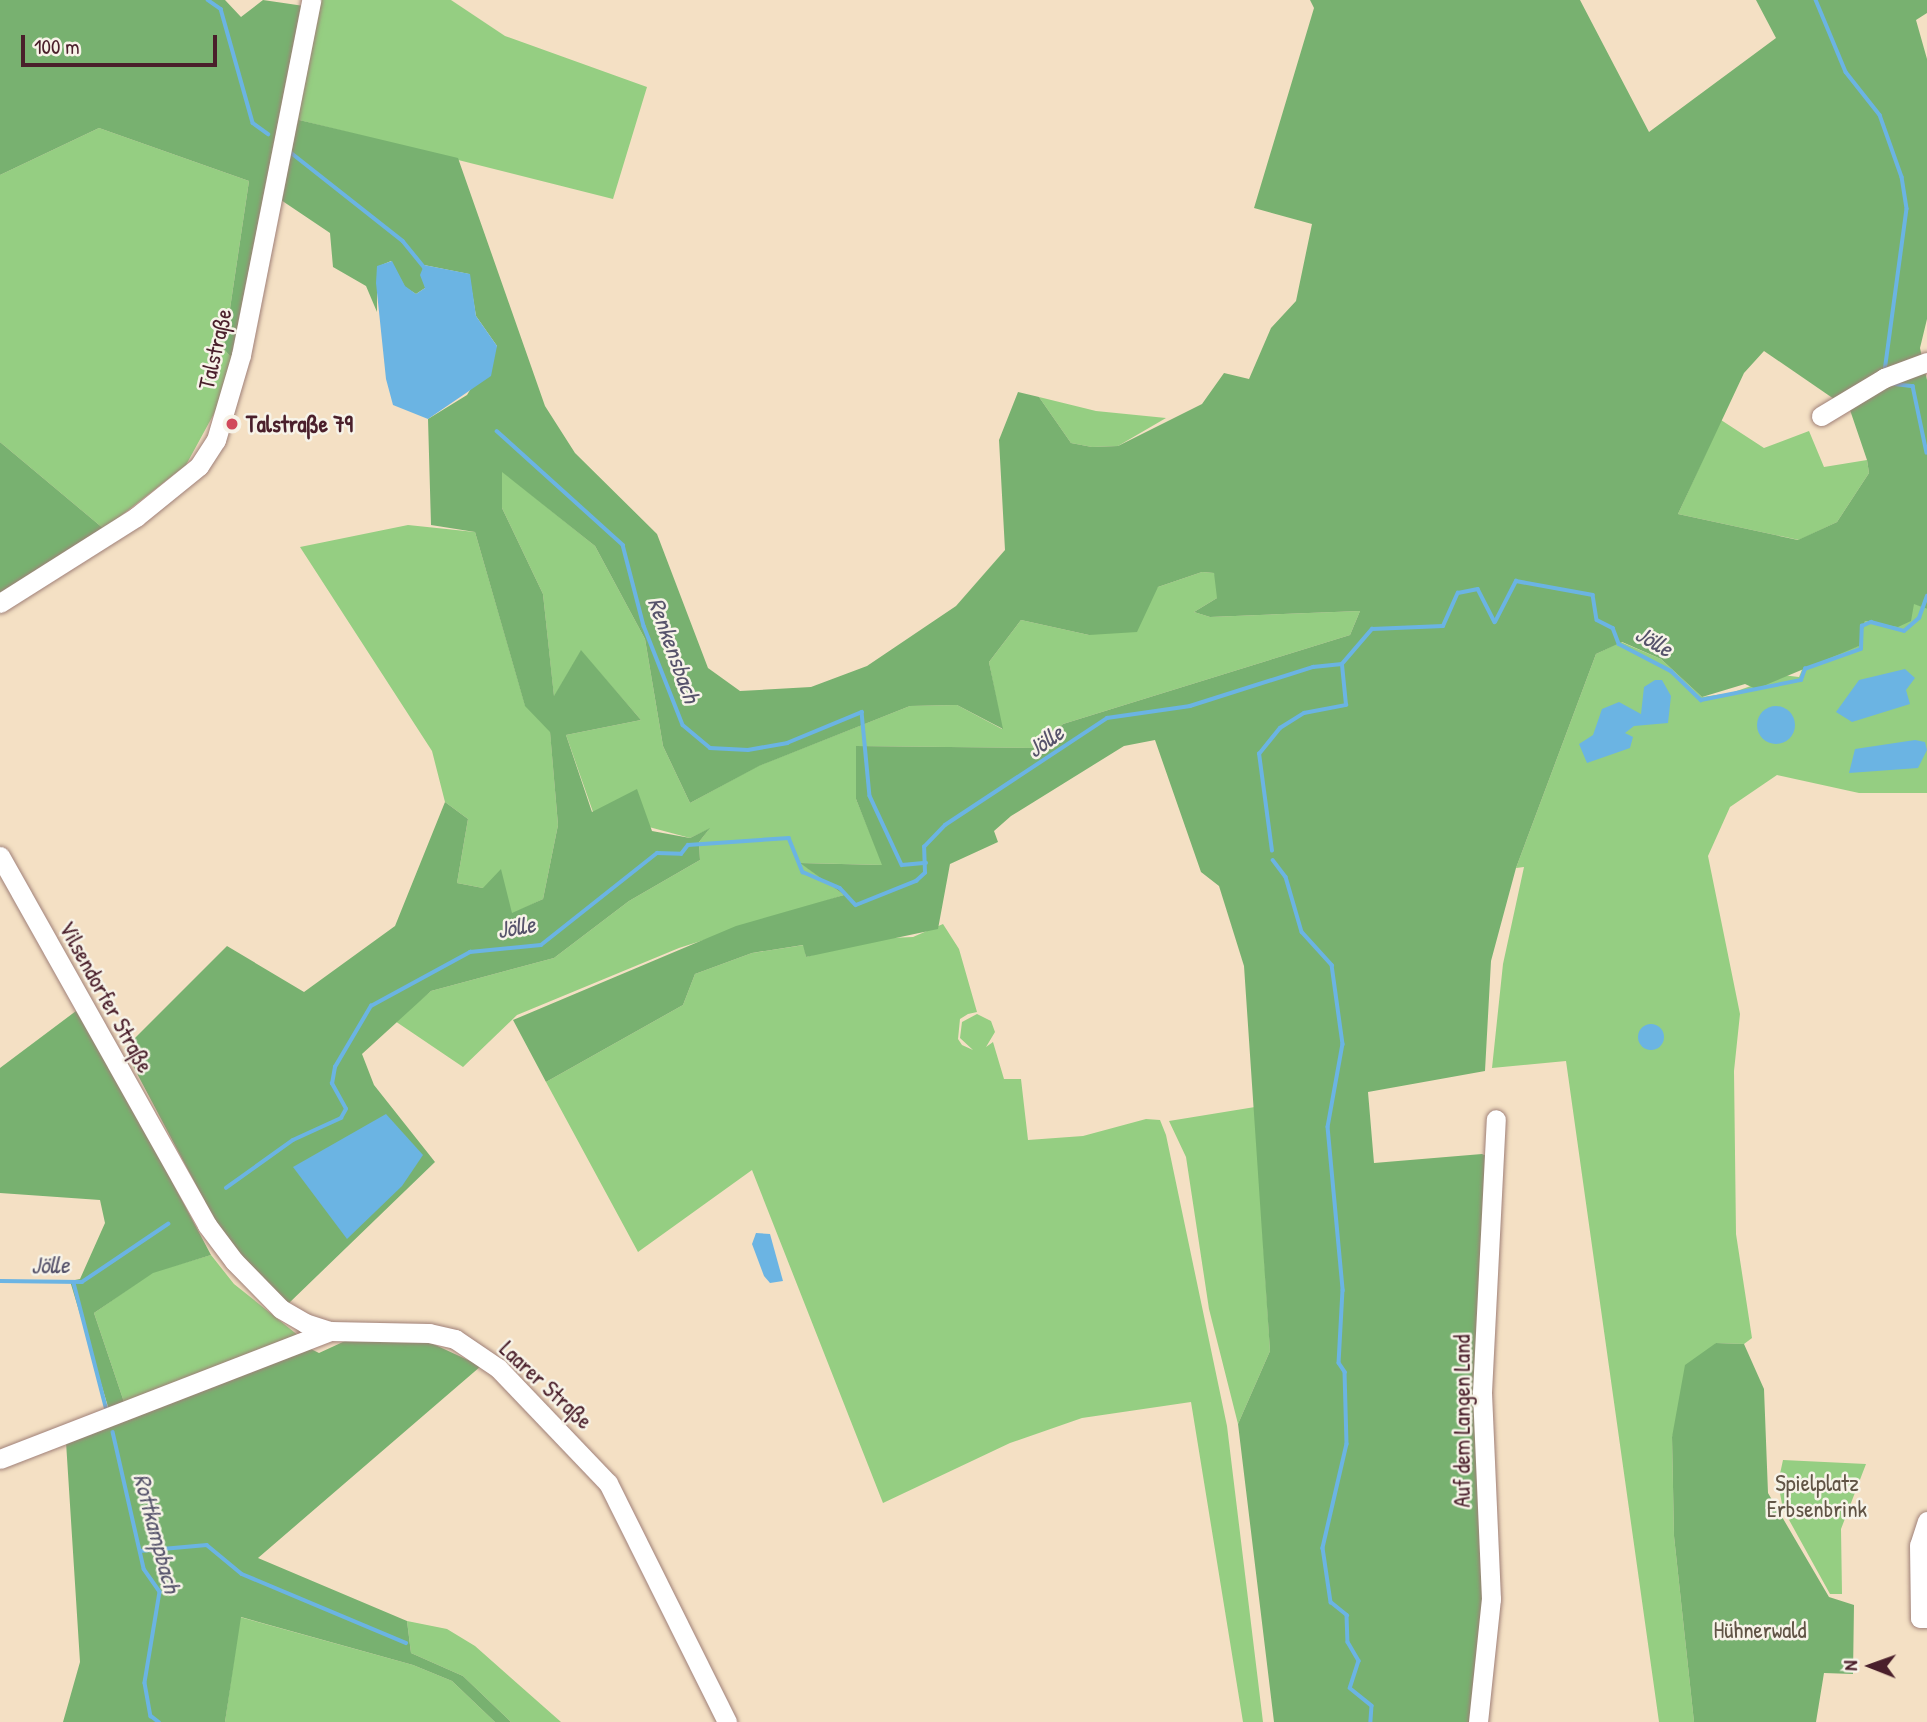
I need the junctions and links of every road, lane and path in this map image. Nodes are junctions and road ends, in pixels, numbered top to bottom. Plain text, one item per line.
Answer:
1 (312, 0) edge
2 (1927, 362) edge
3 (1821, 416) dead end
4 (0, 603) edge
5 (0, 856) edge
6 (1496, 1119) dead end
7 (170, 1161) joint
8 (330, 1331) junction
9 (0, 1459) edge
10 (1927, 1521) edge
11 (1927, 1618) edge
12 (727, 1722) edge
13 (1478, 1722) edge

1 - 4 street, Talstraße
2 - 3 street
5 - 7 street, Vilsendorfer Straße
6 - 13 street, Auf dem Langen Land
7 - 8 street, Laarer Straße
8 - 9 street
8 - 12 street, Laarer Straße
10 - 11 street

